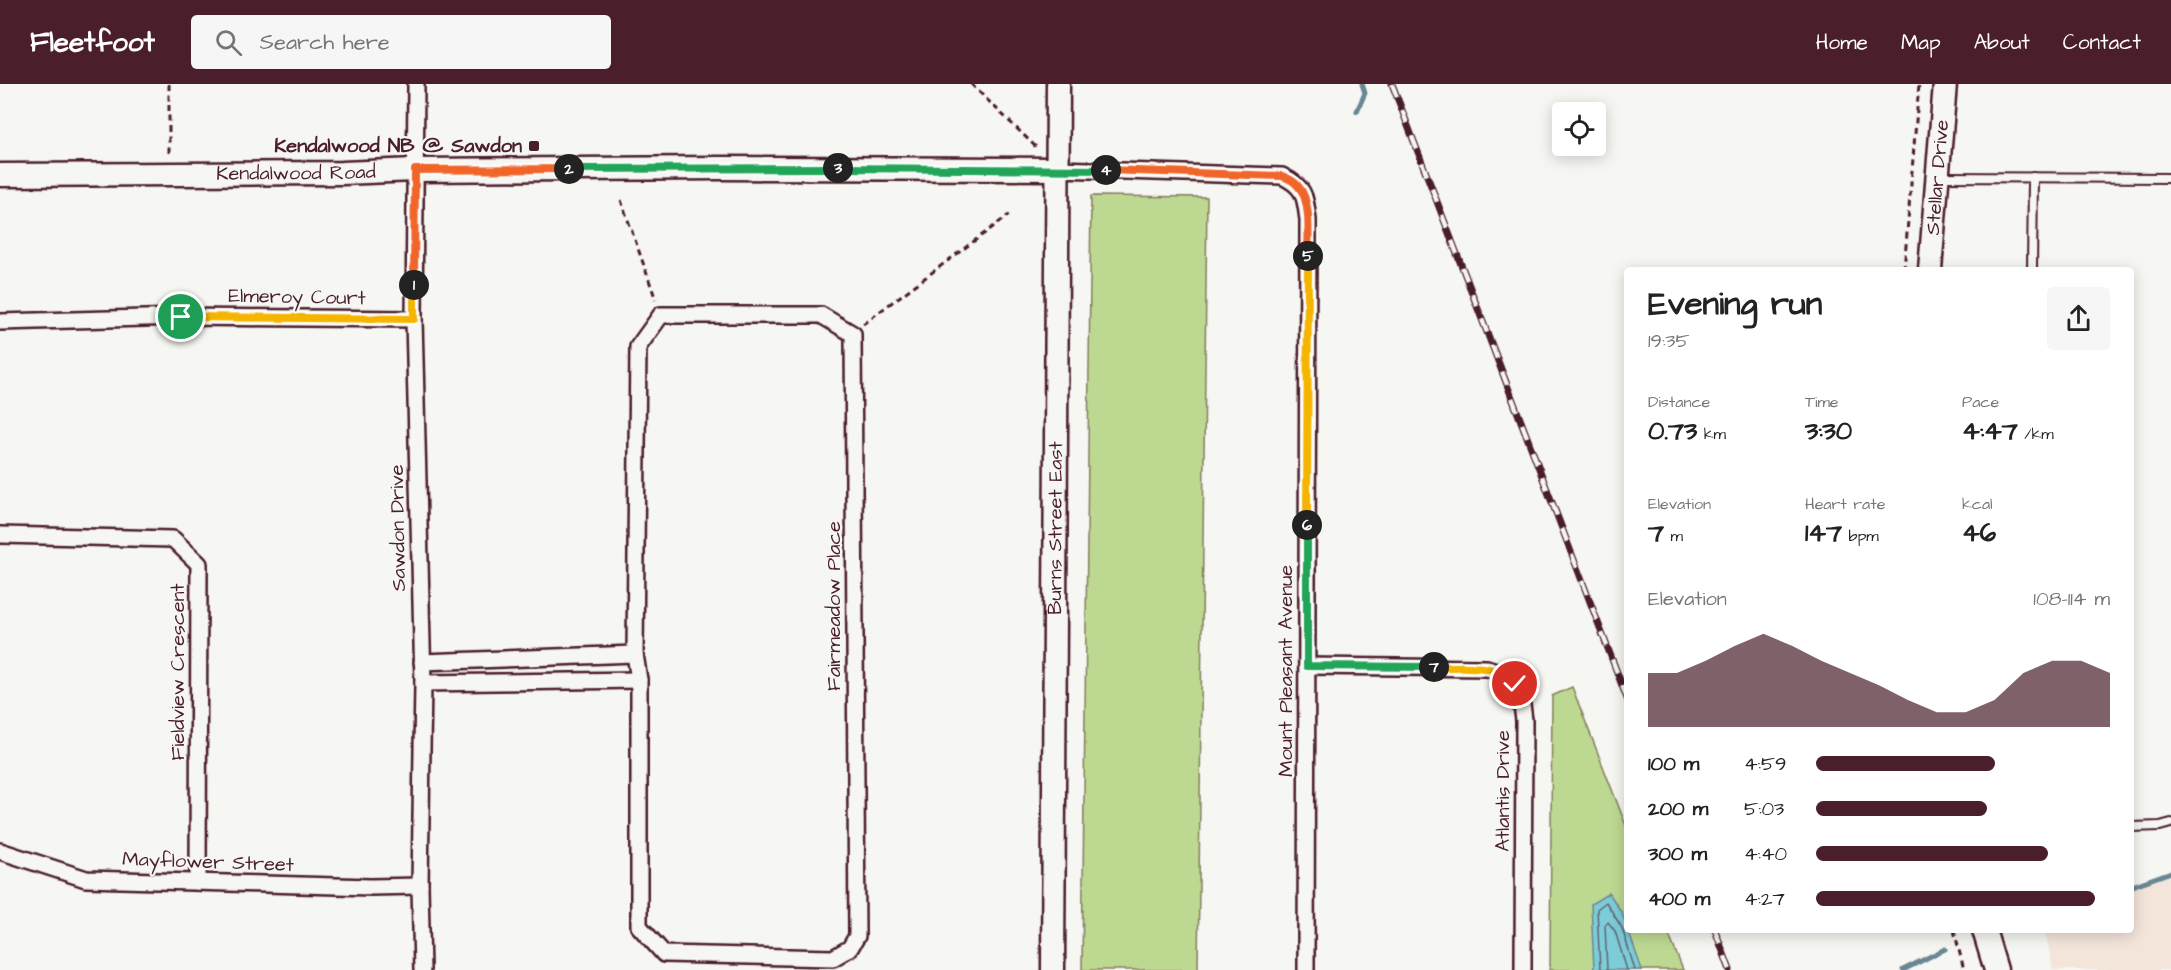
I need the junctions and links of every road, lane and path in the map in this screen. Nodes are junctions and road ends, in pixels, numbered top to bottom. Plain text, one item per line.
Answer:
1 (169, 84) edge
2 (416, 84) edge
3 (970, 84) edge
4 (1058, 84) edge
5 (1919, 84) edge
6 (1945, 84) edge
7 (1058, 169) junction
8 (415, 170) junction
9 (0, 175) edge
10 (170, 175) junction
11 (1937, 177) junction
12 (2033, 177) junction
13 (2171, 178) edge
14 (621, 200) dead end
15 (1009, 215) dead end
16 (1904, 267) edge
17 (1930, 267) edge
18 (2032, 267) edge
19 (661, 315) junction
20 (414, 319) junction
21 (0, 322) edge
22 (854, 334) junction
23 (0, 534) edge
24 (635, 654) junction
25 (422, 662) junction
26 (1307, 666) junction
27 (639, 680) junction
28 (423, 683) junction
29 (2171, 823) edge
30 (2134, 827) edge
31 (0, 851) edge
32 (198, 882) junction
33 (420, 886) junction
34 (1955, 933) edge
35 (1985, 933) edge
36 (422, 970) edge
37 (1053, 970) edge
38 (1306, 970) edge
39 (1523, 970) edge
40 (1964, 970) edge
41 (1995, 970) edge

1 - 10 path
2 - 8 street, Sawdon Drive
3 - 7 path
4 - 7 street, Burns Street East
5 - 16 path
6 - 11 street, Stellar Drive
7 - 8 street, Kendalwood Road
7 - 26 street, Mount Pleasant Avenue
7 - 37 street, Burns Street East
8 - 10 street, Kendalwood Road
8 - 20 street, Sawdon Drive
9 - 10 street, Kendalwood Road
11 - 12 lane
11 - 17 street, Stellar Drive
12 - 13 lane
12 - 18 lane
14 - 19 path
15 - 22 path
19 - 22 street
19 - 24 street, Fairmeadow Place
20 - 21 street, Elmeroy Court
20 - 25 street, Sawdon Drive
22 - 27 street, Fairmeadow Place
23 - 32 street, Fieldview Crescent
24 - 25 street
24 - 27 street, Fairmeadow Place
25 - 28 street, Sawdon Drive
26 - 38 street, Mount Pleasant Avenue
26 - 39 street, Atlantis Drive
27 - 28 street
28 - 33 street, Sawdon Drive
29 - 30 lane
31 - 32 street, Mayflower Street
32 - 33 street, Mayflower Street
33 - 36 street, Sawdon Drive
34 - 40 path
35 - 41 street

